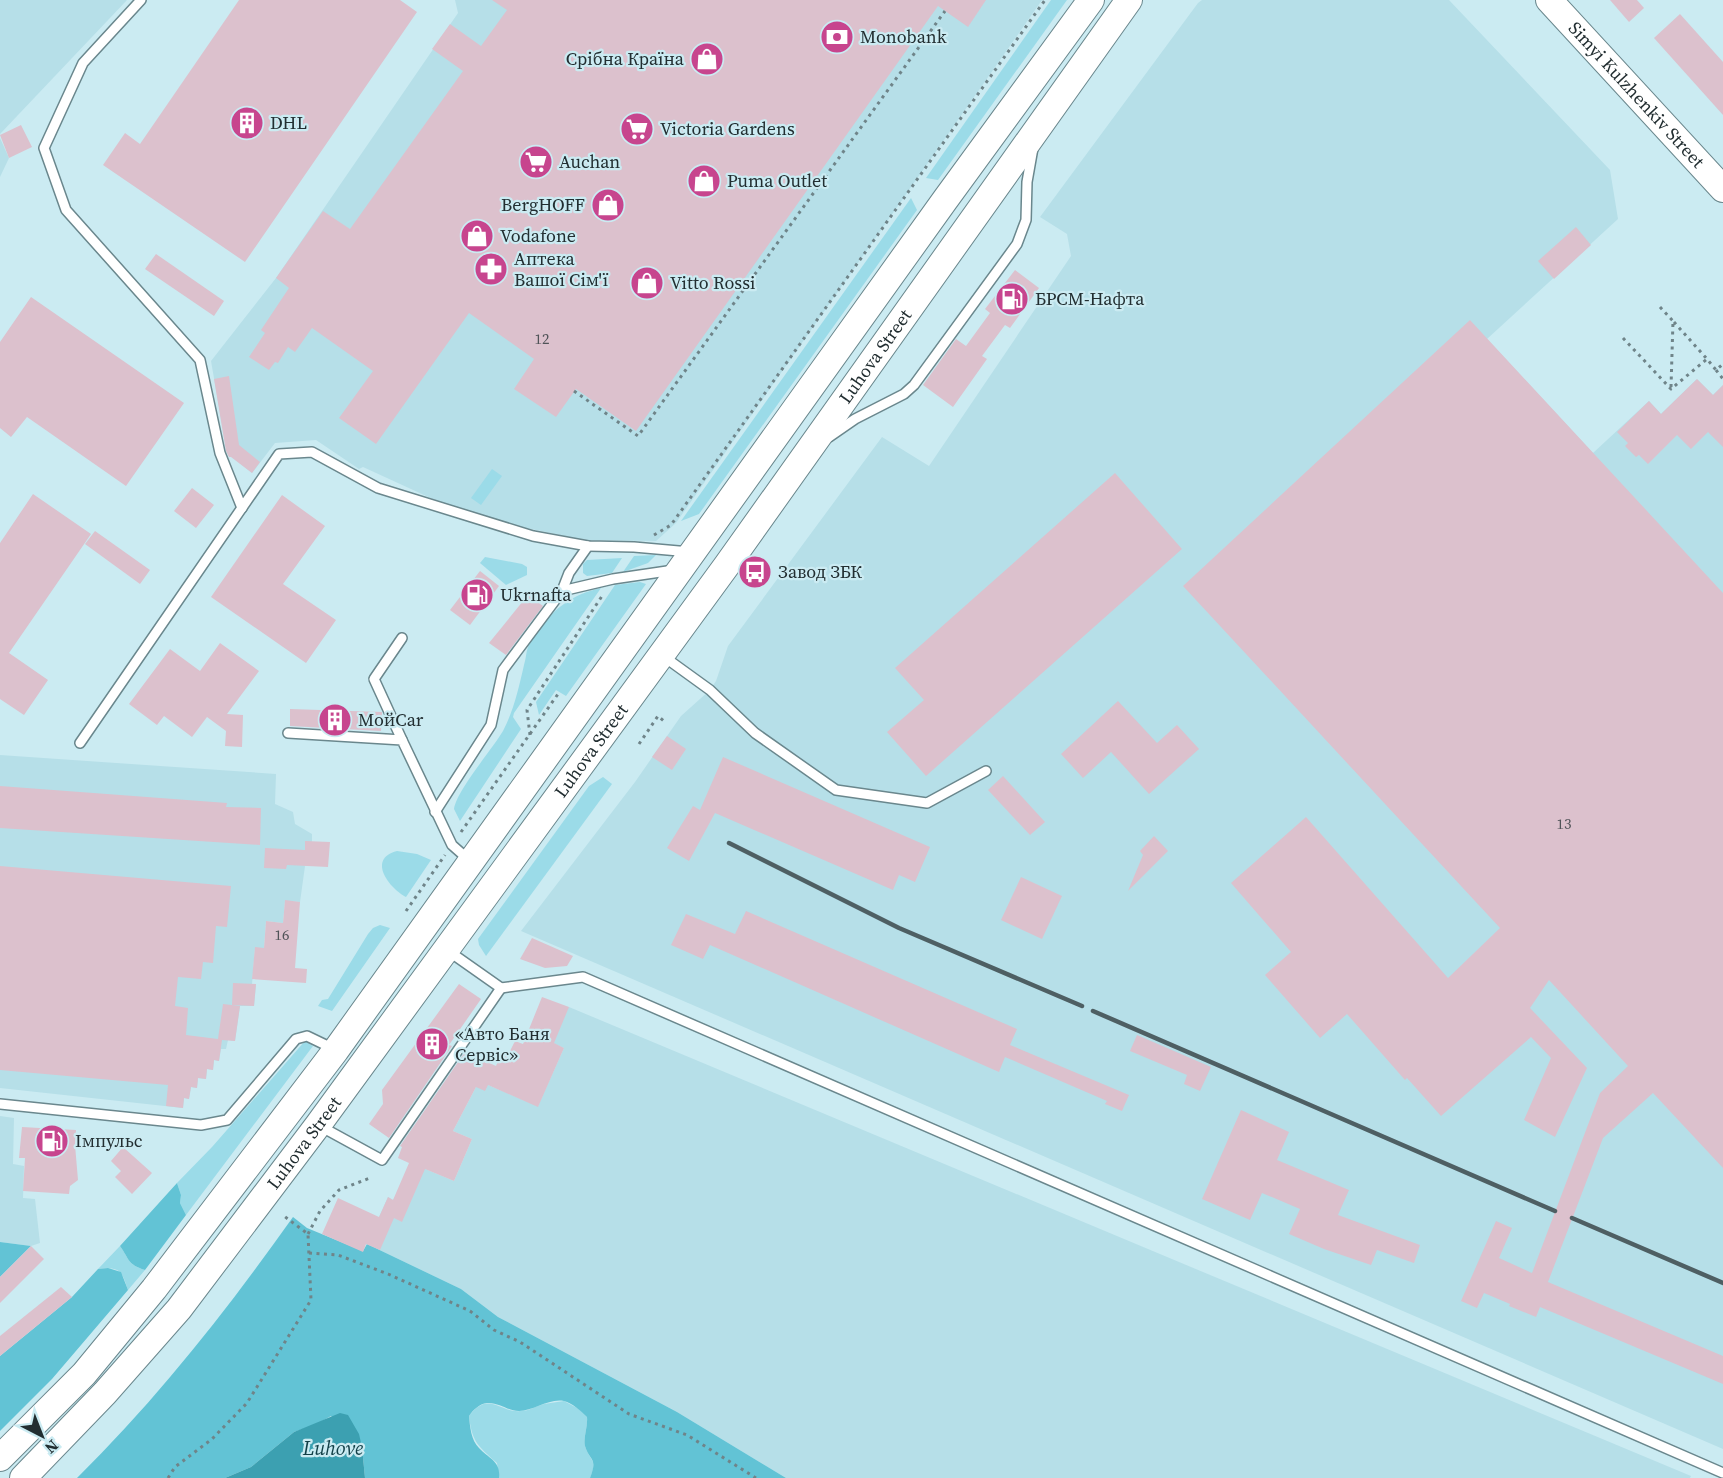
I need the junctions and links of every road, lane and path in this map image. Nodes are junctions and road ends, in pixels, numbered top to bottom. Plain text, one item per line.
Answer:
1 (141, 0) edge
2 (1045, 0) edge
3 (1090, 0) edge
4 (1129, 0) edge
5 (1549, 0) edge
6 (945, 11) dead end
7 (1037, 129) junction
8 (1723, 189) edge
9 (1660, 307) dead end
10 (1673, 321) junction
11 (1623, 338) dead end
12 (1707, 358) junction
13 (1723, 364) edge
14 (1716, 370) junction
15 (1723, 379) edge
16 (1671, 389) junction
17 (574, 391) dead end
18 (803, 456) junction
19 (242, 508) junction
20 (588, 546) junction
21 (634, 547) junction
22 (687, 561) junction
23 (613, 579) junction
24 (562, 591) junction
25 (402, 638) dead end
26 (661, 654) junction
27 (558, 694) dead end
28 (539, 722) dead end
29 (665, 722) dead end
30 (288, 733) dead end
31 (530, 735) dead end
32 (402, 740) junction
33 (80, 743) dead end
34 (639, 744) dead end
35 (986, 771) dead end
36 (435, 812) junction
37 (470, 862) junction
38 (447, 950) junction
39 (501, 988) junction
40 (336, 1050) junction
41 (0, 1104) edge
42 (318, 1125) junction
43 (370, 1178) dead end
44 (284, 1216) dead end
45 (308, 1234) junction
46 (309, 1253) junction
47 (0, 1458) edge
48 (1723, 1473) edge
49 (23, 1478) edge
50 (168, 1478) edge
51 (756, 1478) edge

1 - 19 lane
2 - 21 path
3 - 22 main road, Luhova Street
4 - 7 main road, Luhova Street
5 - 8 main road, Simyi Kulzhenkiv Street
6 - 17 path
7 - 18 main road, Luhova Street
7 - 18 lane
9 - 10 path
10 - 12 path
10 - 16 path
11 - 16 path
12 - 14 path
12 - 16 path
13 - 14 path
14 - 15 path
18 - 26 main road, Luhova Street
19 - 20 lane
19 - 33 lane
20 - 21 lane
20 - 24 lane
21 - 22 lane
22 - 23 lane
22 - 37 main road, Luhova Street
23 - 24 lane
23 - 31 path
24 - 36 lane
25 - 32 lane
26 - 35 lane
26 - 38 main road, Luhova Street
27 - 28 path
29 - 34 path
30 - 32 lane
32 - 36 lane
36 - 37 lane
37 - 40 main road, Luhova Street
38 - 39 lane
38 - 42 main road, Luhova Street
39 - 42 lane
39 - 48 lane
40 - 41 lane
40 - 47 main road, Luhova Street
42 - 49 main road, Luhova Street
43 - 45 path
44 - 45 path
45 - 46 path
46 - 50 path
46 - 51 path

